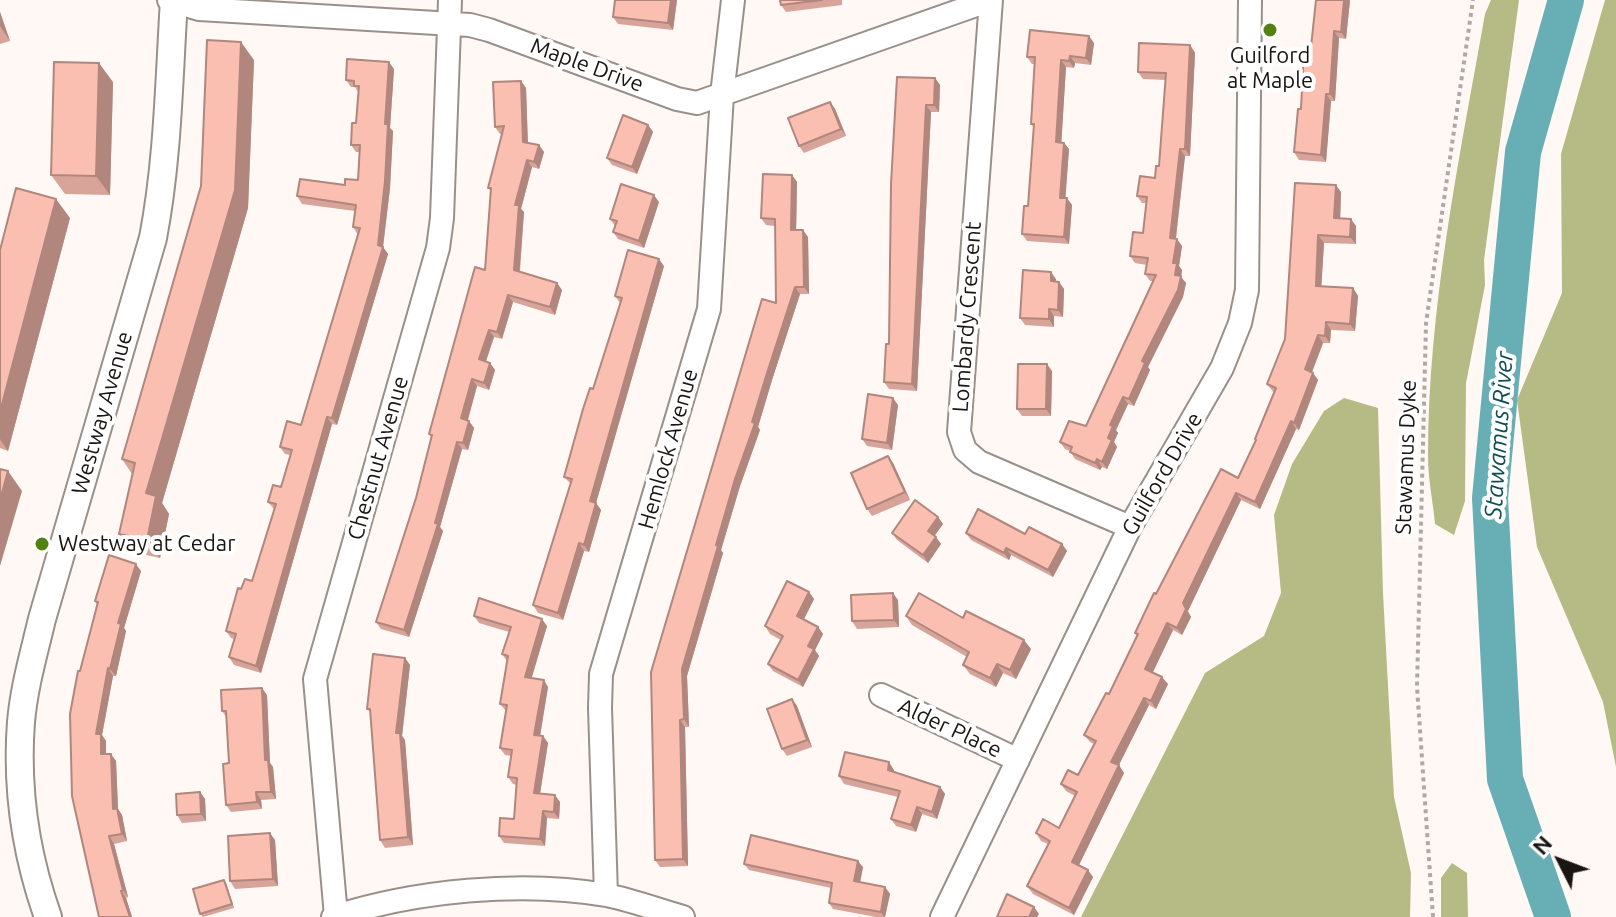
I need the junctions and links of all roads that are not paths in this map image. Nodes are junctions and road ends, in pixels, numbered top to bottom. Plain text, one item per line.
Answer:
1 (450, 0) edge
2 (733, 0) edge
3 (990, 0) edge
4 (1250, 0) edge
5 (172, 1) edge
6 (447, 23) junction
7 (722, 95) junction
8 (1130, 527) junction
9 (881, 695) dead end
10 (1018, 760) junction
11 (606, 895) junction
12 (334, 916) edge
13 (48, 917) edge
14 (683, 917) edge
15 (942, 917) edge

1 - 6 street, Chestnut Avenue
2 - 7 street, Hemlock Avenue
3 - 7 street, Maple Drive
3 - 8 street, Lombardy Crescent
4 - 8 street, Guilford Drive
5 - 6 street, Maple Drive
5 - 13 street, Westway Avenue
6 - 7 street, Maple Drive
6 - 12 street, Chestnut Avenue
7 - 11 street, Hemlock Avenue
8 - 10 street, Guilford Drive
9 - 10 street, Alder Place
10 - 15 street, Guilford Drive
11 - 12 street
11 - 14 street

